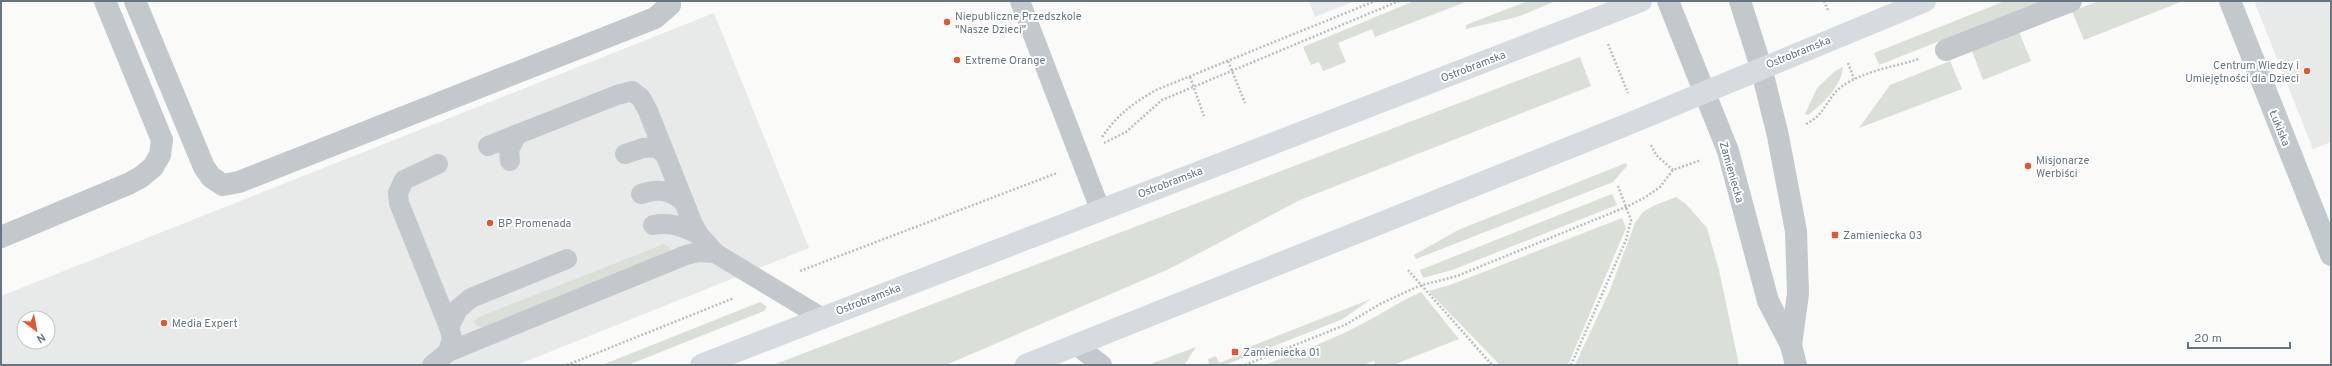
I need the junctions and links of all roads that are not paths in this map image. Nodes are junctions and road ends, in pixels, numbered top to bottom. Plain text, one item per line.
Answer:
1 (106, 1) edge
2 (135, 1) edge
3 (670, 1) edge
4 (1020, 1) edge
5 (1641, 1) edge
6 (1668, 1) edge
7 (1740, 1) edge
8 (1925, 1) edge
9 (2071, 1) edge
10 (2230, 1) edge
11 (1946, 50) road end
12 (1761, 67) junction
13 (1704, 92) junction
14 (517, 134) junction
15 (488, 146) dead end
16 (625, 154) dead end
17 (665, 154) junction
18 (510, 161) dead end
19 (438, 164) dead end
20 (640, 194) dead end
21 (684, 202) junction
22 (1100, 209) junction
23 (653, 226) dead end
24 (699, 235) junction
25 (1, 237) edge
26 (715, 253) junction
27 (2331, 254) edge
28 (552, 262) dead end
29 (821, 317) junction
30 (449, 327) junction
31 (1076, 345) junction
32 (448, 352) junction
33 (1793, 355) edge
34 (432, 365) edge
35 (701, 365) edge
36 (1026, 365) edge
37 (1102, 365) edge

1 - 25 street
2 - 3 street
4 - 22 lane
5 - 22 main road, Ostrobramska
6 - 13 street, Zamieniecka
7 - 12 street, Zamieniecka
8 - 12 main road, Ostrobramska
9 - 11 street
10 - 27 street, Łukiska
12 - 13 main road, Ostrobramska
12 - 33 street, Zamieniecka
13 - 31 main road, Ostrobramska
13 - 33 street, Zamieniecka
14 - 15 lane
14 - 17 lane
14 - 18 lane
16 - 17 lane
17 - 21 lane
19 - 30 lane
20 - 21 lane
21 - 24 lane
22 - 29 main road, Ostrobramska
23 - 24 lane
24 - 26 lane
26 - 29 lane
26 - 32 lane
28 - 30 lane
29 - 35 main road, Ostrobramska
30 - 32 lane
31 - 36 main road, Ostrobramska
31 - 37 lane
32 - 34 lane

